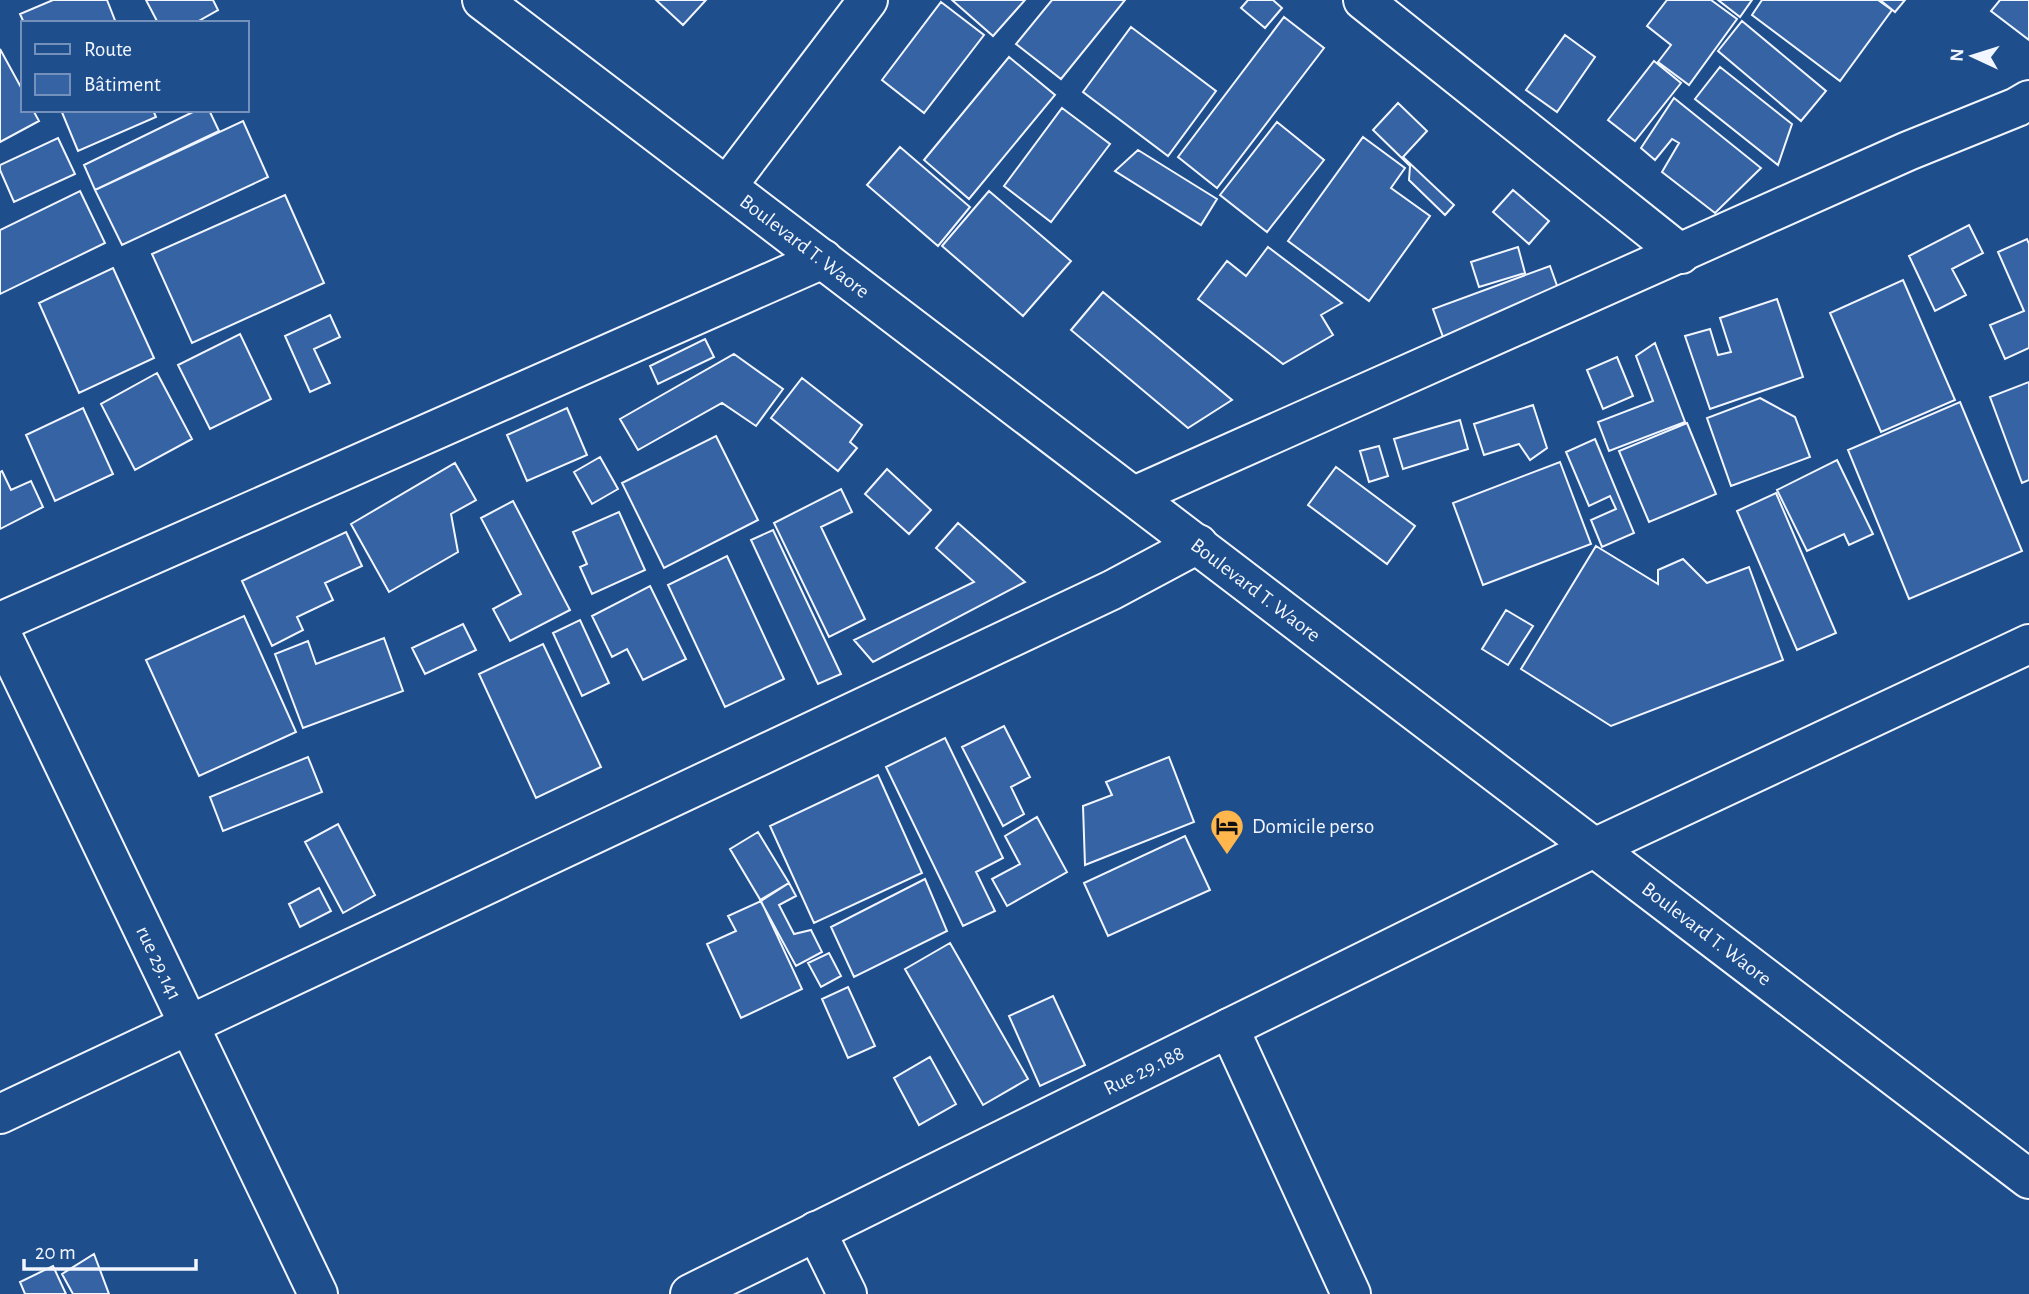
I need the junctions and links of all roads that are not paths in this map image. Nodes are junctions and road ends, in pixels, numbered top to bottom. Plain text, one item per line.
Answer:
1 (482, 0) edge
2 (868, 0) edge
3 (1363, 0) edge
4 (2029, 100) edge
5 (727, 186) junction
6 (1681, 254) junction
7 (822, 259) junction
8 (1134, 496) junction
9 (1198, 544) junction
10 (0, 622) edge
11 (0, 631) edge
12 (2029, 644) edge
13 (1596, 847) junction
14 (189, 1024) junction
15 (1229, 1028) junction
16 (0, 1114) edge
17 (2029, 1179) edge
18 (816, 1231) junction
19 (318, 1294) edge
20 (690, 1294) edge
21 (847, 1294) edge
22 (1351, 1294) edge

1 - 5 street, Boulevard T. Waore
2 - 5 street
3 - 6 street
4 - 6 street
5 - 7 street, Boulevard T. Waore
6 - 8 street
7 - 8 street, Boulevard T. Waore
7 - 10 street
8 - 9 street, Boulevard T. Waore
9 - 13 street, Boulevard T. Waore
9 - 14 street
11 - 14 street, rue 29.141
12 - 13 street, Rue 29.188
13 - 15 street, Rue 29.188
13 - 17 street, Boulevard T. Waore
14 - 16 street
14 - 19 street, rue 29.141
15 - 18 street, Rue 29.188
15 - 22 street
18 - 20 street, Rue 29.188
18 - 21 street

